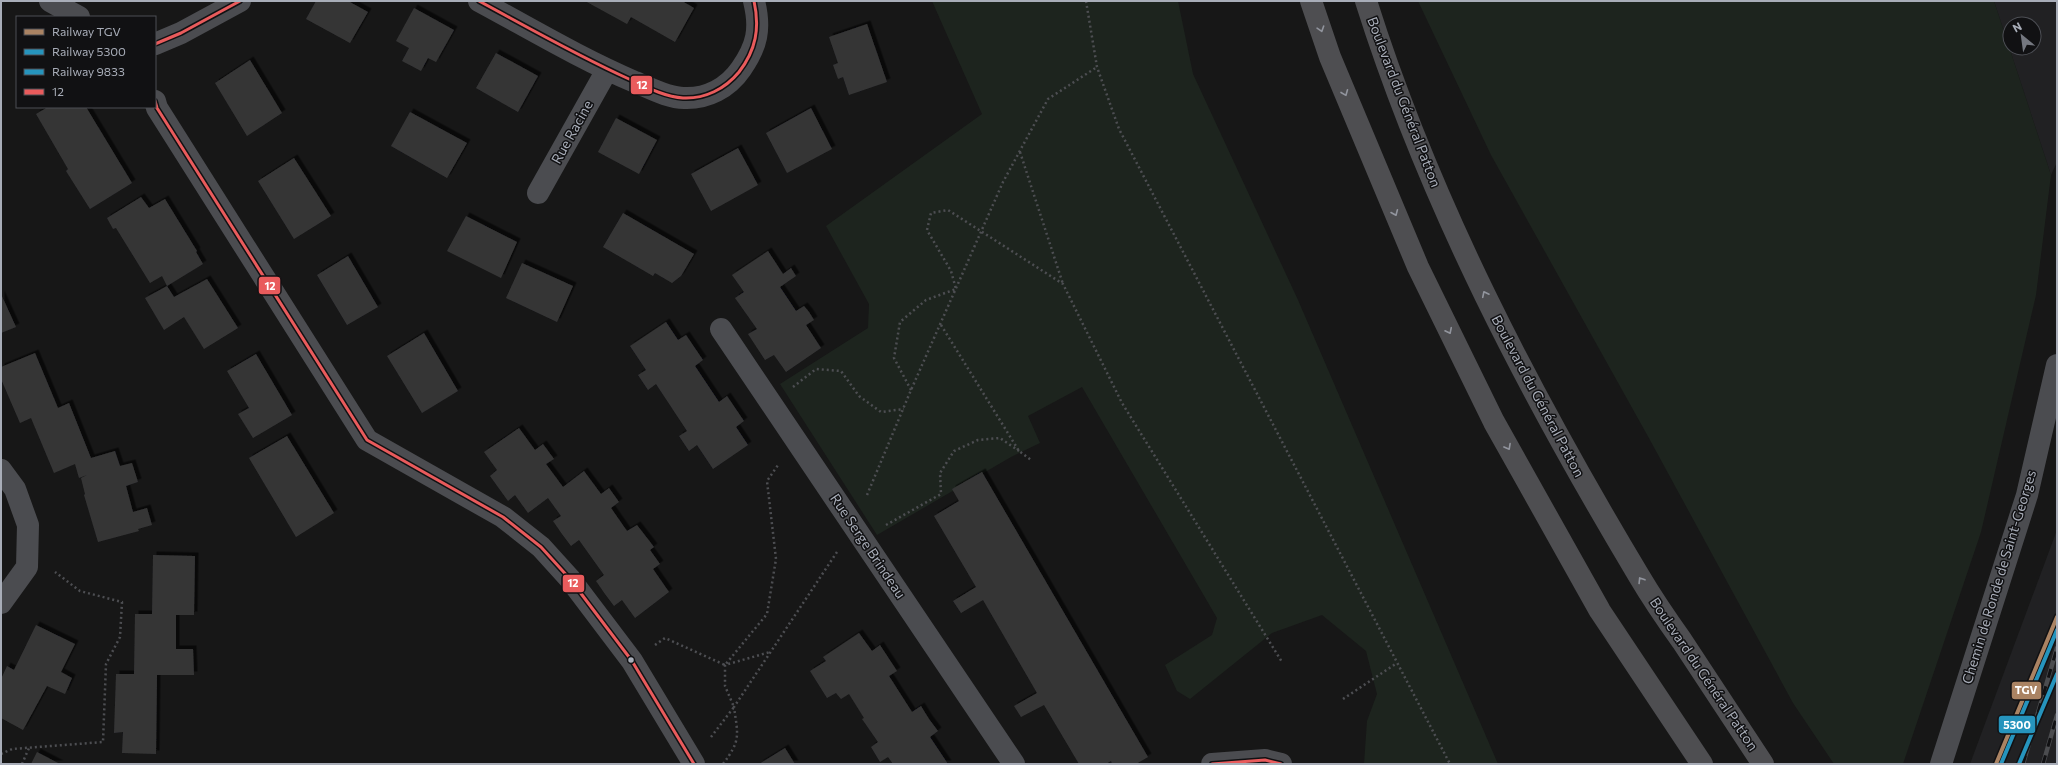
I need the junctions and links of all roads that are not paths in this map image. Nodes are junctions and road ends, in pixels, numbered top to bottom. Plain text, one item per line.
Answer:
1 (50, 1) edge
2 (240, 1) edge
3 (479, 1) edge
4 (754, 1) edge
5 (1311, 1) edge
6 (1366, 1) edge
7 (77, 16) edge
8 (156, 44) edge
9 (607, 70) junction
10 (156, 105) edge
11 (538, 194) dead end
12 (721, 329) dead end
13 (2057, 365) edge
14 (1, 470) edge
15 (1, 603) edge
16 (693, 763) edge
17 (1014, 764) edge
18 (1212, 764) edge
19 (1281, 764) edge
20 (1702, 764) edge
21 (1764, 764) edge
22 (1941, 764) edge

1 - 7 street
2 - 8 street
3 - 9 street
4 - 9 street
5 -> 20 highway
21 -> 6 highway, Boulevard du Général Patton
9 - 11 street, Rue Racine
10 - 16 street
12 - 17 street, Rue Serge Brindeau
13 - 22 street, Chemin de Ronde de Saint-Georges
14 - 15 street
18 - 19 street

